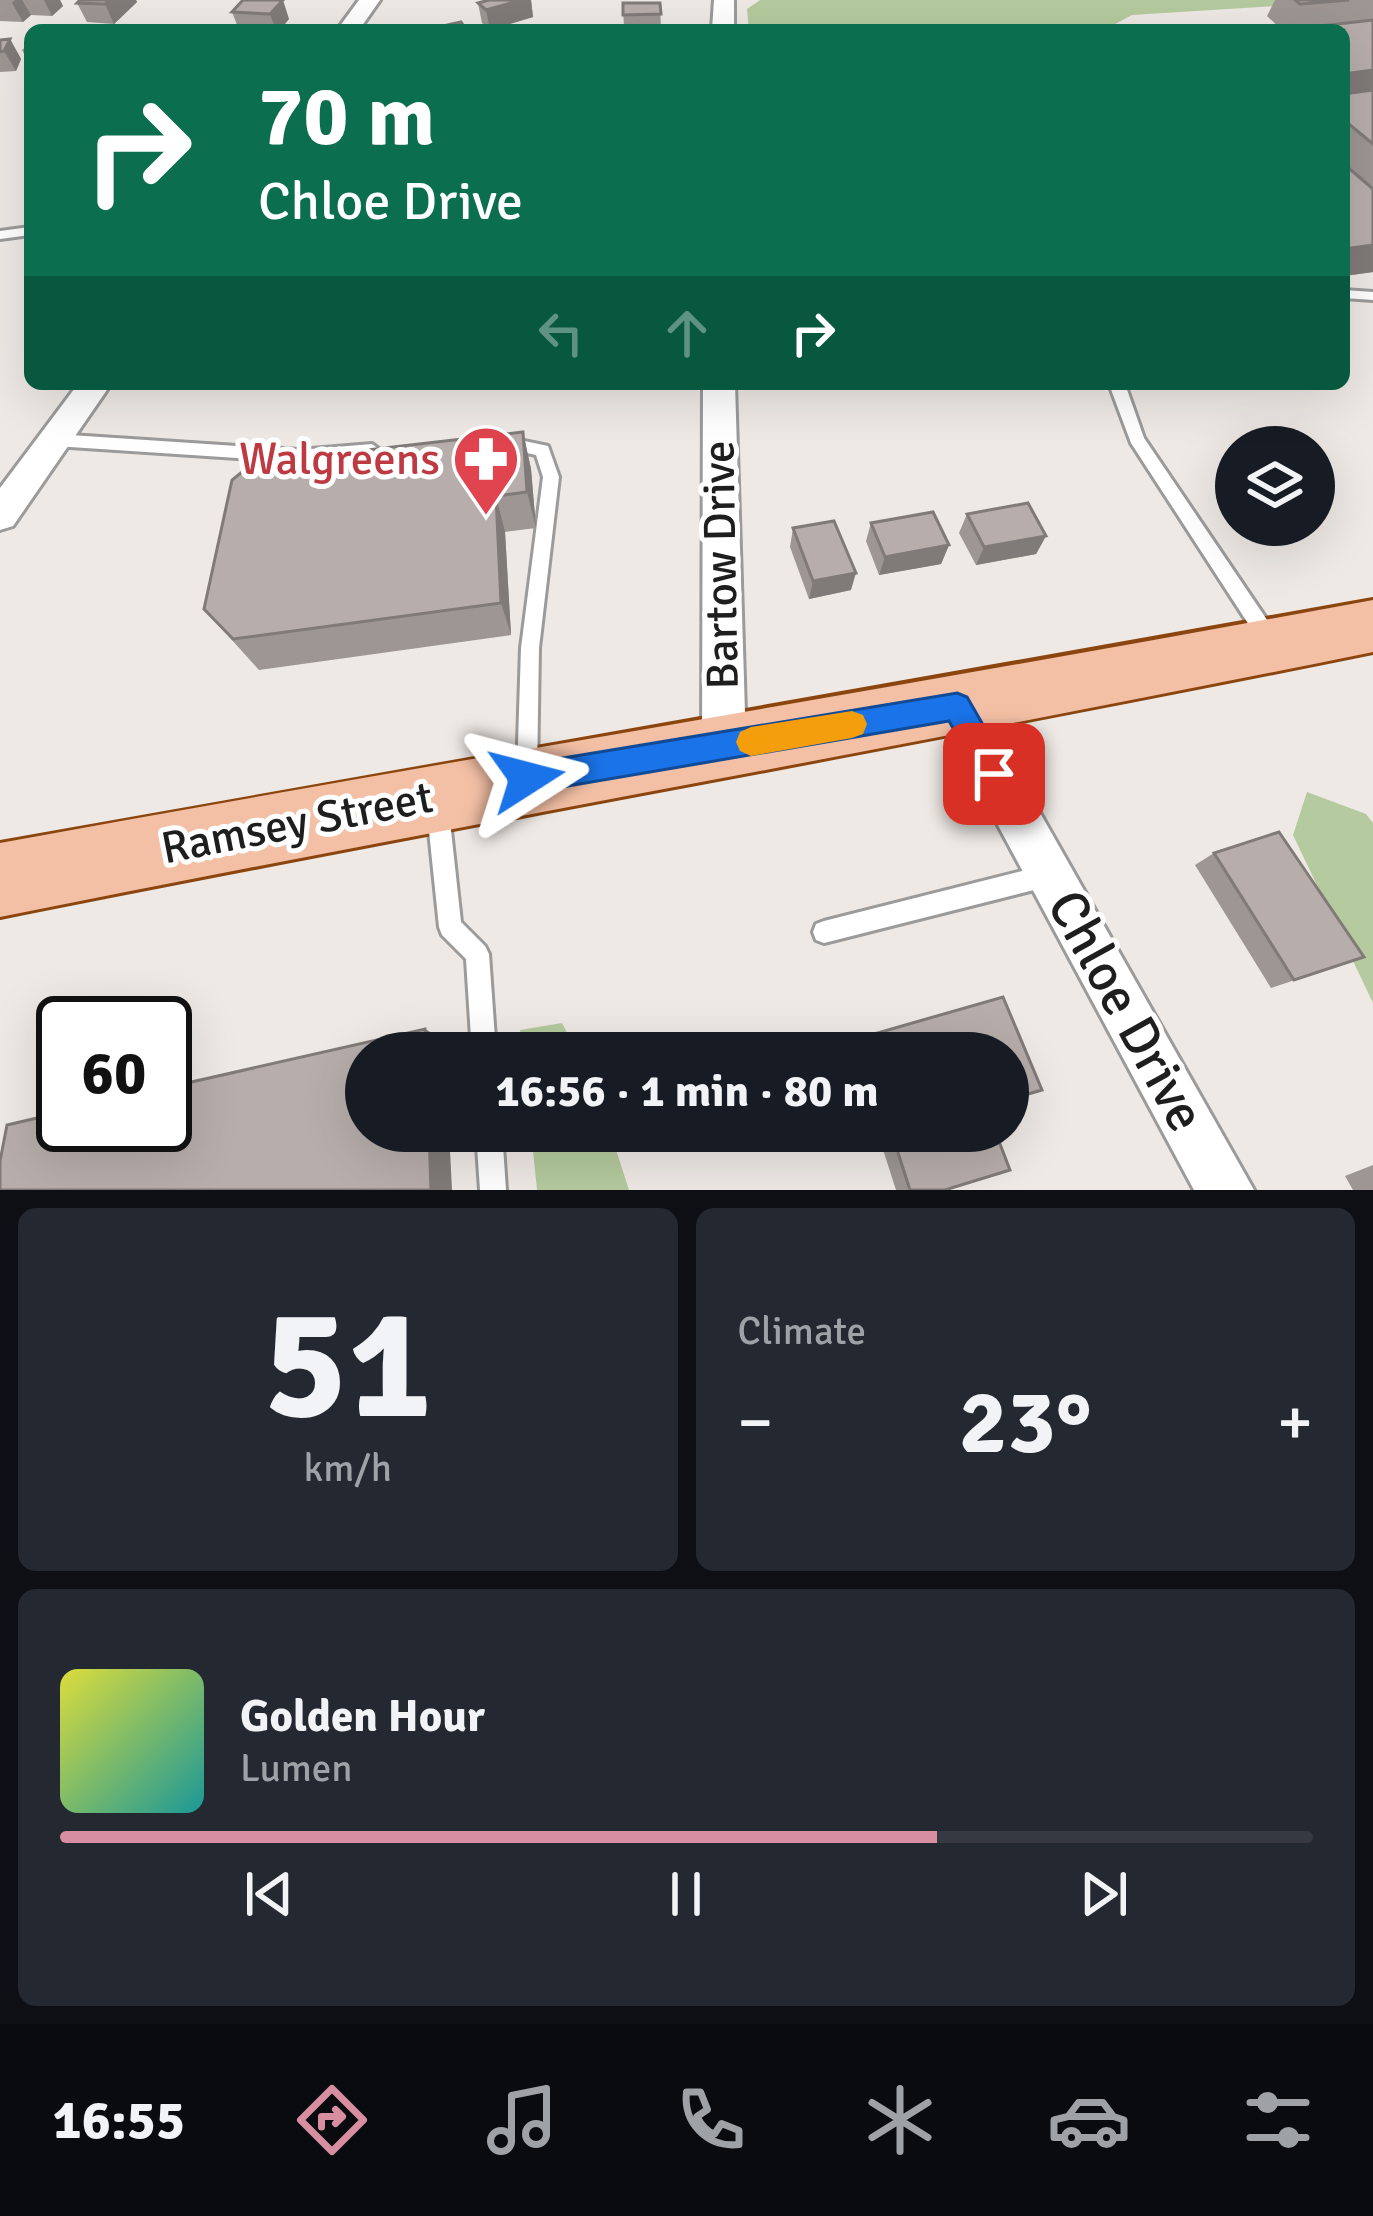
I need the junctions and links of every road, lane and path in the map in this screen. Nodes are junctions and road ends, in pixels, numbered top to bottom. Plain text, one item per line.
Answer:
1 (91, 390) edge
2 (718, 390) edge
3 (1120, 390) edge
4 (55, 440) junction
5 (480, 442) edge
6 (390, 449) edge
7 (0, 516) edge
8 (1373, 626) edge
9 (1273, 645) junction
10 (957, 707) junction
11 (724, 746) junction
12 (527, 778) junction
13 (436, 796) junction
14 (1051, 874) junction
15 (0, 880) edge
16 (824, 932) dead end
17 (483, 1032) edge
18 (490, 1152) edge
19 (493, 1190) edge
20 (1225, 1190) edge

1 - 4 street
2 - 11 street, Bartow Drive
3 - 9 lane
4 - 6 lane
4 - 7 street
5 - 12 lane
8 - 9 main road, Ramsey Street
9 - 10 main road, Ramsey Street
10 - 11 main road, Ramsey Street
10 - 14 street, Chloe Drive
11 - 12 main road, Ramsey Street
12 - 13 main road, Ramsey Street
13 - 15 main road, Ramsey Street
13 - 17 lane
14 - 16 lane
14 - 20 street, Chloe Drive
18 - 19 lane

